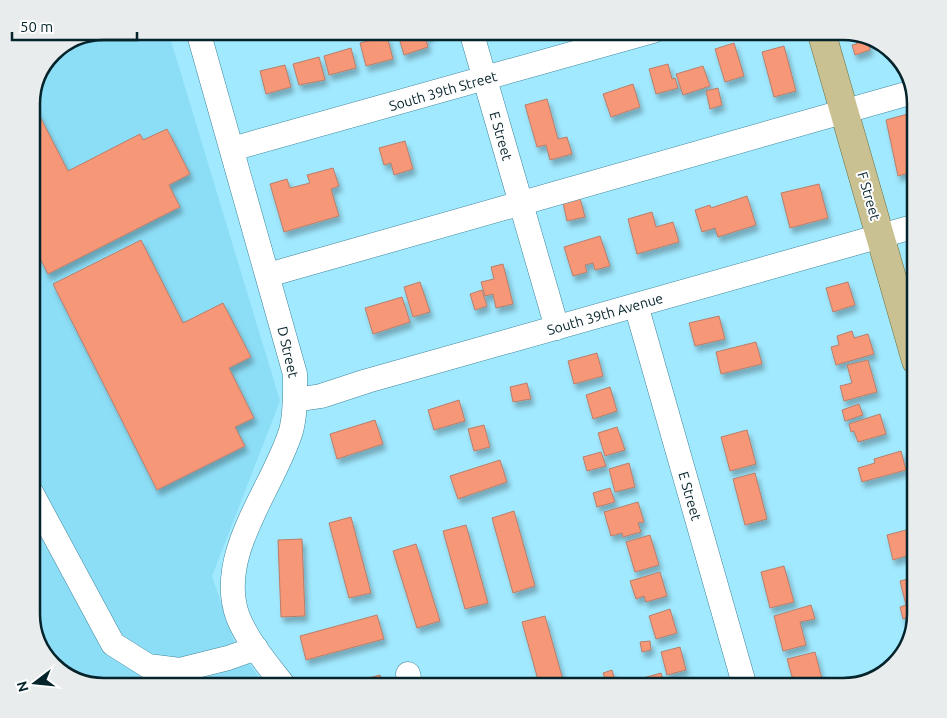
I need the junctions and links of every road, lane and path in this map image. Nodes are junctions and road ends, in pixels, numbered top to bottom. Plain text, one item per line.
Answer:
1 (201, 40) edge
2 (473, 40) edge
3 (621, 40) edge
4 (824, 40) edge
5 (484, 79) junction
6 (906, 94) edge
7 (845, 111) junction
8 (232, 149) junction
9 (521, 204) junction
10 (907, 228) edge
11 (880, 236) junction
12 (268, 276) junction
13 (636, 305) junction
14 (557, 328) junction
15 (907, 331) edge
16 (295, 400) junction
17 (40, 509) edge
18 (256, 648) junction
19 (149, 676) edge
20 (278, 678) edge
21 (742, 678) edge

1 - 8 street, D Street
2 - 5 street, E Street
3 - 5 street, South 39th Street
4 - 7 main road, F Street
5 - 8 street, South 39th Street
5 - 9 street, E Street
6 - 7 street
7 - 9 street
7 - 11 main road, F Street
8 - 12 street, D Street
9 - 12 street
9 - 14 street, E Street
10 - 11 street, South 39th Avenue
11 - 13 street, South 39th Avenue
11 - 15 main road, F Street
12 - 16 street, D Street
13 - 14 street, South 39th Avenue
13 - 21 street, E Street
14 - 16 street, South 39th Avenue
16 - 18 street, D Street
17 - 19 street
18 - 19 street
18 - 20 street, D Street

